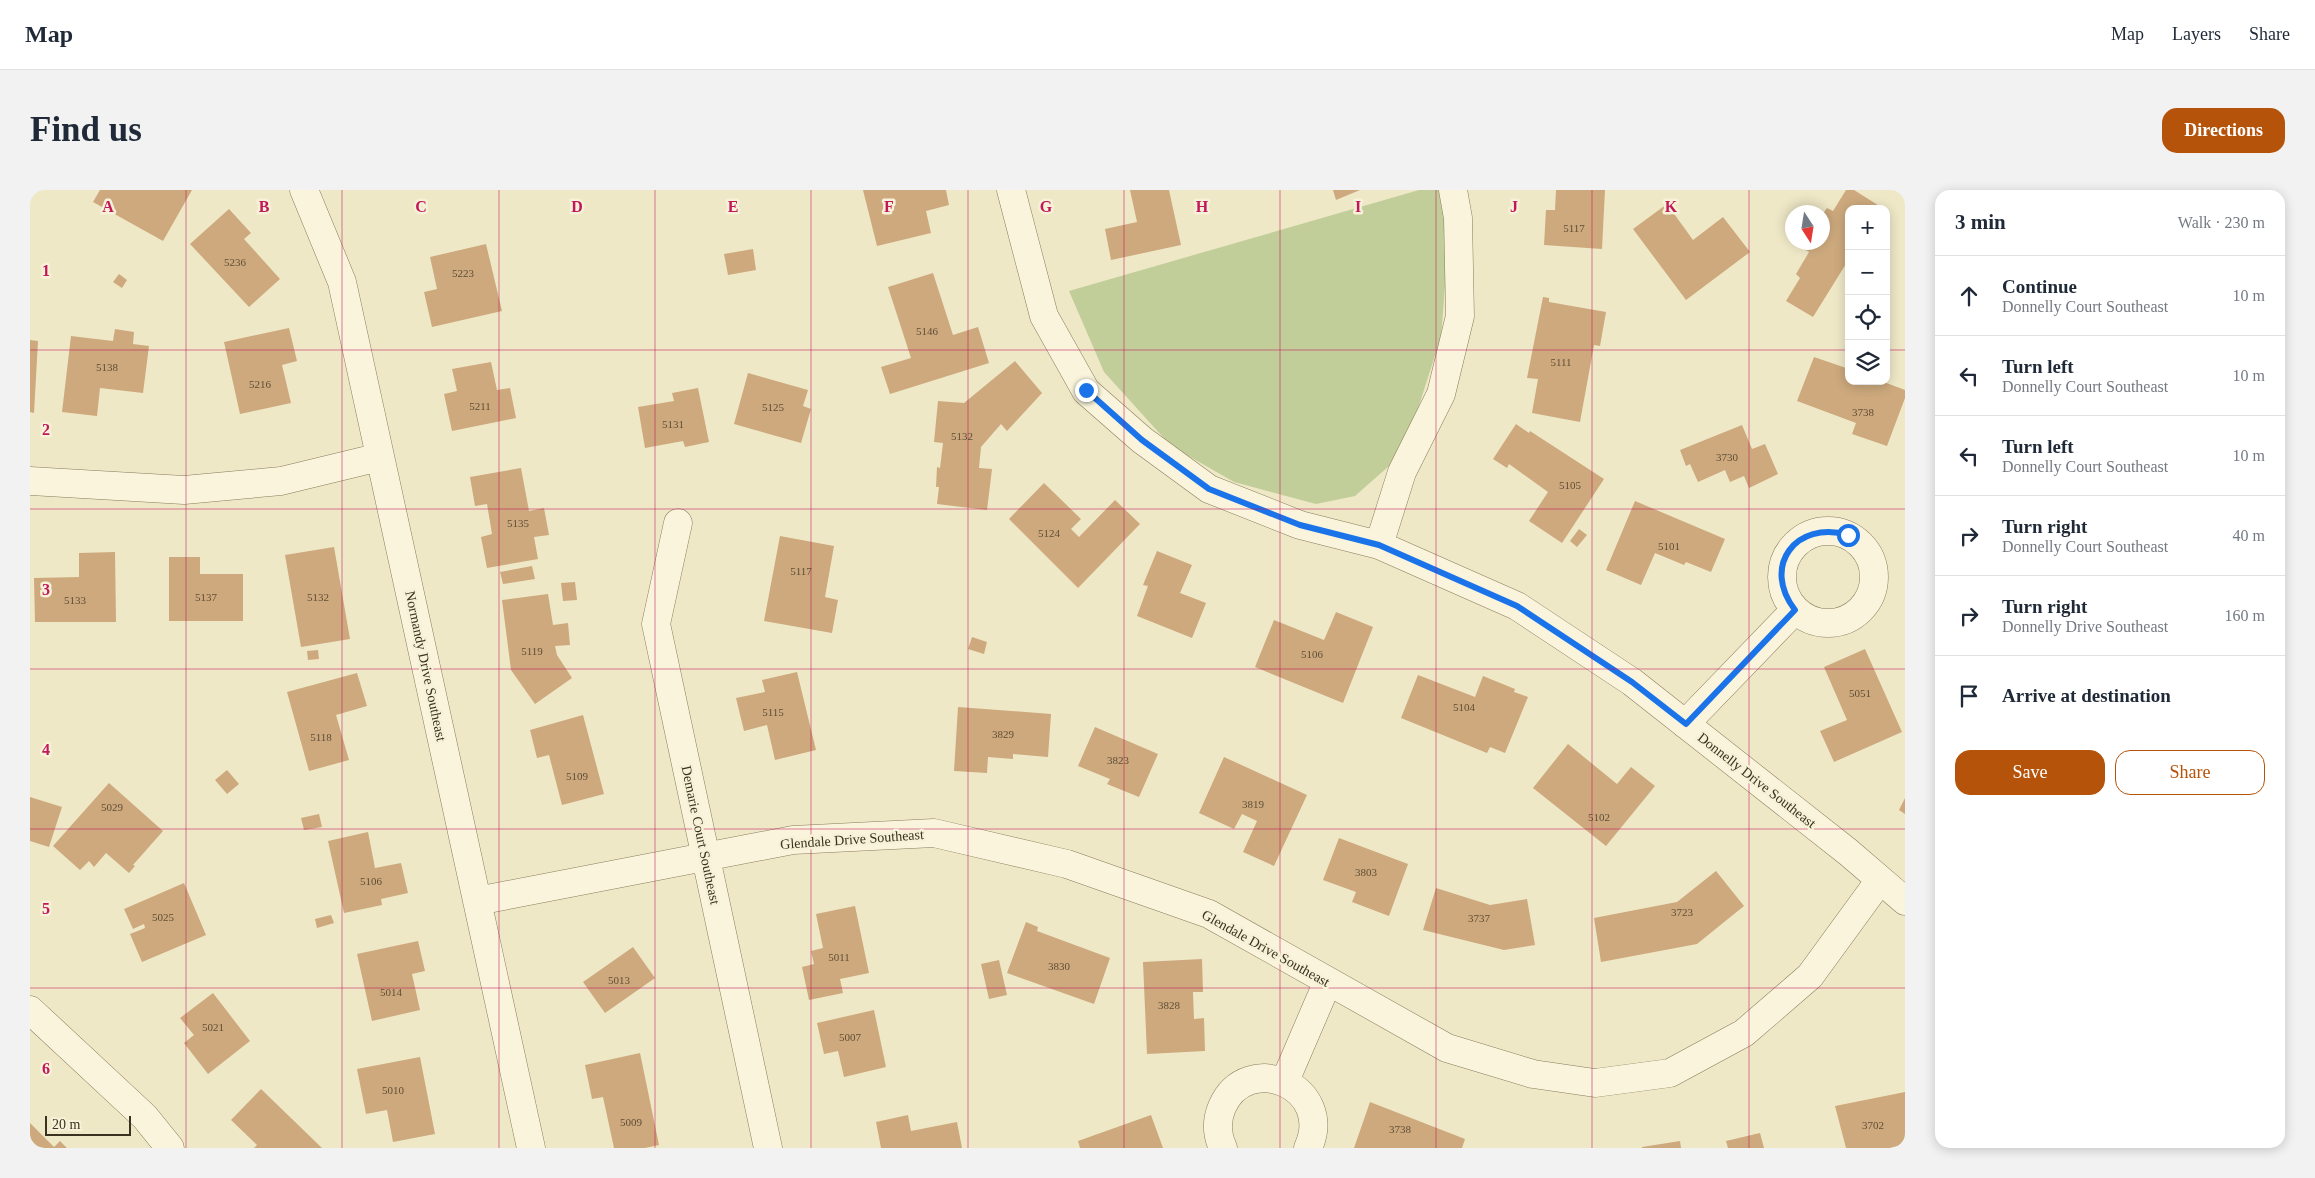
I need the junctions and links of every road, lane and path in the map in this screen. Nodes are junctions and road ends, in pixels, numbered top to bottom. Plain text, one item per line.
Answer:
1 (304, 190) edge
2 (1011, 190) edge
3 (1453, 190) edge
4 (380, 457) junction
5 (30, 481) edge
6 (678, 523) dead end
7 (1379, 545) junction
8 (1795, 610) dead end
9 (1686, 724) junction
10 (706, 857) junction
11 (1880, 880) junction
12 (477, 901) junction
13 (1905, 902) edge
14 (1328, 982) junction
15 (30, 1010) edge
16 (1285, 1081) junction
17 (170, 1148) edge
18 (531, 1148) edge
19 (768, 1148) edge
20 (1224, 1148) edge
21 (1308, 1148) edge

1 - 4 street, Normandy Drive Southeast
2 - 7 street, Donnelly Drive Southeast
3 - 7 street
4 - 5 street
4 - 12 street, Normandy Drive Southeast
6 - 10 street, Demarie Court Southeast
7 - 9 street, Donnelly Drive Southeast
8 - 9 street
9 - 11 street, Donnelly Drive Southeast
10 - 12 street, Glendale Drive Southeast
10 - 14 street, Glendale Drive Southeast
10 - 19 street, Demarie Court Southeast
11 - 13 street, Donnelly Drive Southeast
11 - 14 street, Glendale Drive Southeast
12 - 18 street, Normandy Drive Southeast
14 - 16 street
15 - 17 street
16 - 20 street
16 - 21 street

